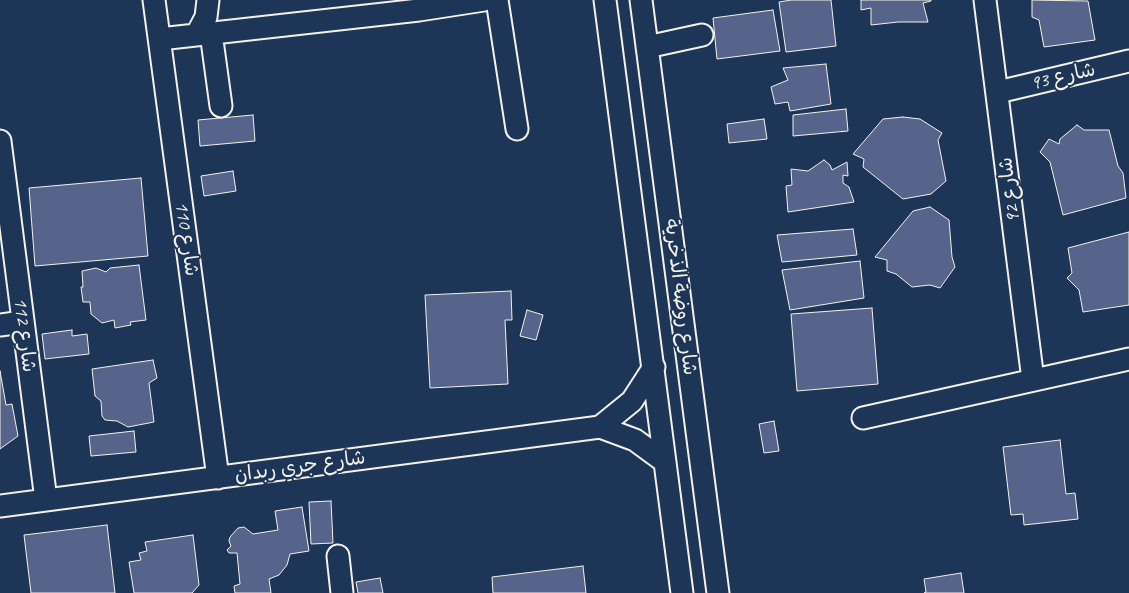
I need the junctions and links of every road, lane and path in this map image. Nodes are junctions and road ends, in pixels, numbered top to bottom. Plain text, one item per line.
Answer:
1 (154, 0) edge
2 (208, 0) edge
3 (484, 0) edge
4 (497, 0) edge
5 (605, 0) edge
6 (641, 0) edge
7 (985, 0) edge
8 (204, 34) junction
9 (702, 35) dead end
10 (160, 39) junction
11 (647, 47) junction
12 (1129, 62) edge
13 (998, 92) junction
14 (221, 106) dead end
15 (517, 130) dead end
16 (0, 141) edge
17 (22, 322) junction
18 (0, 325) edge
19 (1129, 359) edge
20 (654, 367) junction
21 (1033, 380) junction
22 (863, 418) dead end
23 (600, 427) junction
24 (665, 462) junction
25 (218, 478) junction
26 (46, 500) junction
27 (0, 506) edge
28 (338, 556) dead end
29 (342, 593) edge
30 (682, 593) edge
31 (718, 593) edge

1 - 10 street, شارع 110
2 - 8 street
3 - 8 street
4 - 15 street
5 - 20 street, شارع روضة الذخرية
6 - 11 street, شارع روضة الذخرية
7 - 13 street, شارع 92
8 - 10 street
8 - 14 street
9 - 11 street
10 - 25 street, شارع 110
11 - 31 street, شارع روضة الذخرية
12 - 13 street, شارع 93
13 - 21 street, شارع 92
16 - 17 street, شارع 112
17 - 18 street
17 - 26 street, شارع 112
19 - 21 street
20 - 23 street
20 - 24 street, شارع روضة الذخرية
21 - 22 street
23 - 24 street, شارع جري ربدان
23 - 25 street, شارع جري ربدان
24 - 30 street, شارع روضة الذخرية
25 - 26 street, شارع جري ربدان
26 - 27 street, شارع جري ربدان
28 - 29 street

